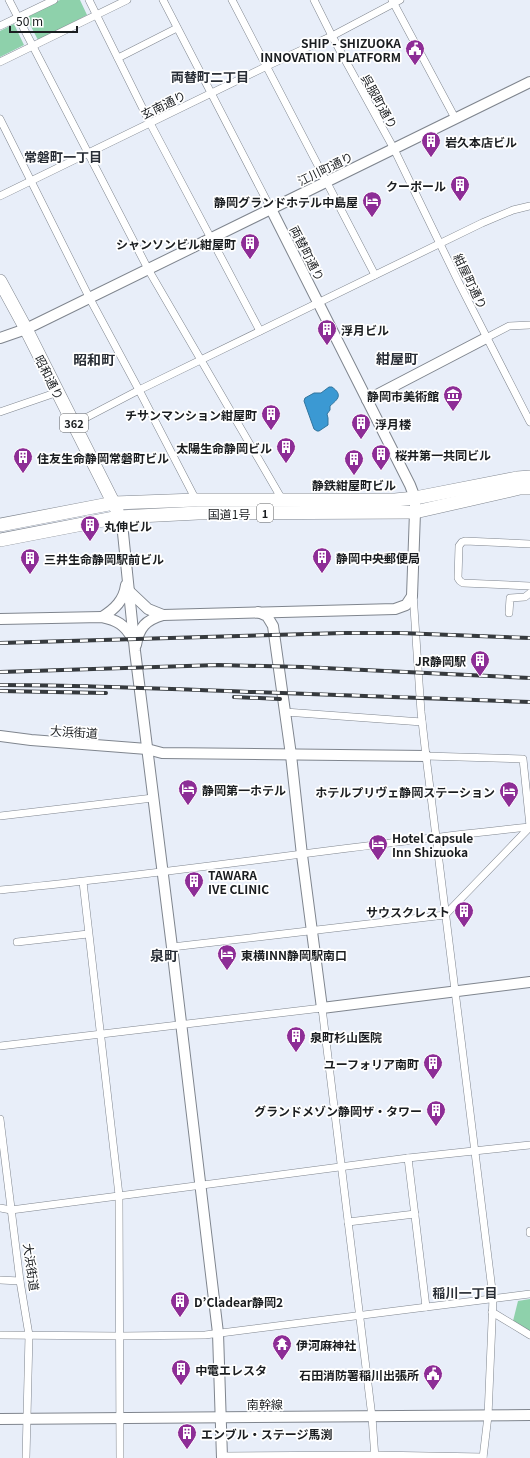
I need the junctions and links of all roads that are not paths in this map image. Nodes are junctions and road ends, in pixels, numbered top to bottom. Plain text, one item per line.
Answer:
1 (9, 0) edge
2 (54, 0) edge
3 (89, 0) edge
4 (127, 0) edge
5 (163, 0) edge
6 (232, 0) edge
7 (314, 0) edge
8 (395, 1) edge
9 (97, 14) junction
10 (18, 17) junction
11 (0, 26) edge
12 (177, 28) junction
13 (332, 36) junction
14 (33, 46) junction
15 (118, 58) junction
16 (0, 62) edge
17 (267, 66) junction
18 (530, 82) edge
19 (211, 93) junction
20 (455, 118) junction
21 (0, 119) edge
22 (150, 123) junction
23 (394, 149) junction
24 (88, 153) junction
25 (30, 181) junction
26 (326, 182) junction
27 (0, 196) edge
28 (530, 206) edge
29 (271, 209) junction
30 (212, 238) junction
31 (441, 244) junction
32 (148, 269) junction
33 (375, 274) junction
34 (0, 281) edge
35 (89, 297) junction
36 (319, 302) junction
37 (530, 325) edge
38 (26, 329) junction
39 (260, 331) junction
40 (0, 338) edge
41 (486, 338) junction
42 (202, 360) junction
43 (139, 390) junction
44 (58, 392) junction
45 (367, 400) junction
46 (0, 412) edge
47 (530, 422) edge
48 (74, 424) junction
49 (530, 477) edge
50 (530, 488) edge
51 (196, 500) junction
52 (283, 501) junction
53 (114, 503) junction
54 (415, 505) junction
55 (119, 517) junction
56 (0, 525) edge
57 (0, 540) edge
58 (530, 544) edge
59 (128, 577) junction
60 (530, 586) edge
61 (130, 592) junction
62 (530, 593) edge
63 (413, 594) junction
64 (286, 611) junction
65 (256, 612) junction
66 (509, 613) dead end
67 (163, 615) junction
68 (102, 617) junction
69 (0, 619) edge
70 (273, 626) junction
71 (133, 640) junction
72 (135, 651) junction
73 (285, 712) junction
74 (422, 722) junction
75 (0, 736) edge
76 (147, 749) junction
77 (291, 755) junction
78 (426, 756) junction
79 (153, 798) junction
80 (0, 816) edge
81 (530, 827) edge
82 (436, 836) junction
83 (302, 855) junction
84 (162, 872) junction
85 (83, 882) junction
86 (0, 890) edge
87 (445, 915) junction
88 (313, 931) junction
89 (88, 934) junction
90 (17, 942) dead end
91 (172, 947) junction
92 (530, 982) edge
93 (455, 991) junction
94 (322, 1008) junction
95 (181, 1025) junction
96 (100, 1035) junction
97 (0, 1046) edge
98 (0, 1119) edge
99 (530, 1144) edge
100 (475, 1151) junction
101 (408, 1158) junction
102 (341, 1166) junction
103 (200, 1186) junction
104 (119, 1195) junction
105 (0, 1208) edge
106 (11, 1210) junction
107 (415, 1214) junction
108 (348, 1222) junction
109 (0, 1280) edge
110 (20, 1281) junction
111 (530, 1294) edge
112 (493, 1298) junction
113 (426, 1307) junction
114 (492, 1312) junction
115 (360, 1316) junction
116 (218, 1333) junction
117 (0, 1335) edge
118 (29, 1335) junction
119 (530, 1335) edge
120 (120, 1336) junction
121 (530, 1415) edge
122 (220, 1416) junction
123 (372, 1416) junction
124 (488, 1416) junction
125 (120, 1418) junction
126 (0, 1419) edge
127 (28, 1419) junction
128 (375, 1456) edge
129 (222, 1457) edge
130 (409, 1457) edge
131 (483, 1457) edge
132 (26, 1458) edge
133 (120, 1458) edge

1 - 10 street
2 - 10 street
3 - 9 street
4 - 9 street
5 - 12 street, 両替町通り
6 - 17 street
7 - 13 street, 呉服町通り
8 - 13 street, 玄南通り
8 - 20 street
9 - 14 street
9 - 15 street
10 - 11 street
10 - 14 street
12 - 15 street
12 - 19 street, 両替町通り
13 - 17 street, 玄南通り
13 - 23 street, 呉服町通り
14 - 16 street
14 - 24 street
15 - 22 street
17 - 19 street, 玄南通り
17 - 26 street
18 - 20 street, 江川町通り
19 - 22 street, 玄南通り
19 - 29 street, 両替町通り
20 - 23 street, 江川町通り
21 - 25 street
22 - 24 street, 玄南通り
22 - 30 street
23 - 26 street, 江川町通り
23 - 31 street, 紺屋町通り
24 - 25 street, 玄南通り
24 - 32 street
25 - 27 street, 玄南通り
25 - 35 street
26 - 29 street, 江川町通り
26 - 33 street
28 - 31 street
29 - 30 street, 江川町通り
29 - 36 street, 両替町通り
30 - 32 street, 江川町通り
30 - 39 street
31 - 33 street
31 - 41 street, 紺屋町通り
32 - 35 street, 江川町通り
32 - 42 street
33 - 36 street
34 - 38 highway, 昭和通り / 362
35 - 38 street, 江川町通り
35 - 43 street
36 - 39 street
36 - 45 street, 両替町通り
37 - 41 street
38 - 40 street, 江川町通り
38 - 44 highway, 昭和通り / 362
39 - 42 street
41 - 45 street
41 - 47 street, 紺屋町通り
42 - 43 street
42 - 52 street
43 - 48 street
43 - 51 street
44 - 46 street
44 - 48 highway, 昭和通り / 362
45 - 54 street, 両替町通り
48 - 53 highway, 昭和通り / 362
49 - 54 highway, 国道1号 / 1
50 - 54 highway, 国道1号 / 1
51 - 52 highway, 国道1号 / 1
51 - 53 highway, 国道1号 / 1
52 - 54 highway, 国道1号 / 1
53 - 55 highway, 昭和通り / 362
53 - 56 highway, 国道1号 / 1
54 - 55 highway, 国道1号 / 1
54 - 63 street
55 - 57 highway, 国道1号 / 1
55 - 59 street
58 - 60 street
59 - 61 street
59 - 68 street
61 - 67 street
61 - 71 street
62 - 66 street
63 - 64 street
63 - 74 street
64 - 65 street
64 - 70 street
65 - 67 street
65 - 70 street
67 - 72 street
68 - 69 street
68 - 71 street
70 - 73 street
71 - 72 street
72 - 76 street
73 - 74 street
73 - 77 street
74 - 78 street
75 - 76 street, 大浜街道
76 - 77 street, 大浜街道
76 - 79 street
77 - 78 street, 大浜街道
77 - 83 street
78 - 81 street
78 - 82 street
79 - 80 street
79 - 84 street
81 - 82 street
81 - 87 street
82 - 83 street
82 - 87 street
83 - 84 street
83 - 88 street
84 - 85 street
84 - 91 street
85 - 86 street
85 - 89 street
87 - 88 street
87 - 93 street
88 - 91 street
88 - 94 street
89 - 90 street
89 - 96 street
91 - 95 street
92 - 93 street
93 - 94 street
93 - 100 street
94 - 95 street
94 - 102 street
95 - 96 street
95 - 103 street
96 - 97 street
96 - 104 street
98 - 106 street, 大浜街道
99 - 100 street
100 - 101 street
100 - 112 street
101 - 102 street
101 - 107 street
102 - 103 street
102 - 108 street
103 - 104 street
103 - 116 street
104 - 106 street
104 - 120 street
105 - 106 street
106 - 110 street, 大浜街道
107 - 108 street
107 - 113 street
108 - 115 street
109 - 110 street
110 - 118 street, 大浜街道
111 - 112 street
112 - 113 street
112 - 114 street
113 - 115 street
114 - 119 street
114 - 124 street
115 - 116 street
115 - 123 street
116 - 120 street
116 - 122 street
117 - 118 street
118 - 120 street
118 - 127 street, 大浜街道
120 - 125 street
121 - 124 street, 南幹線
122 - 123 street, 南幹線
122 - 125 street, 南幹線
122 - 129 street
123 - 124 street, 南幹線
123 - 128 street
124 - 131 street
125 - 127 street, 南幹線
125 - 133 street
126 - 127 street, 南幹線
127 - 132 street, 大浜街道
128 - 129 street
128 - 130 street
130 - 131 street

